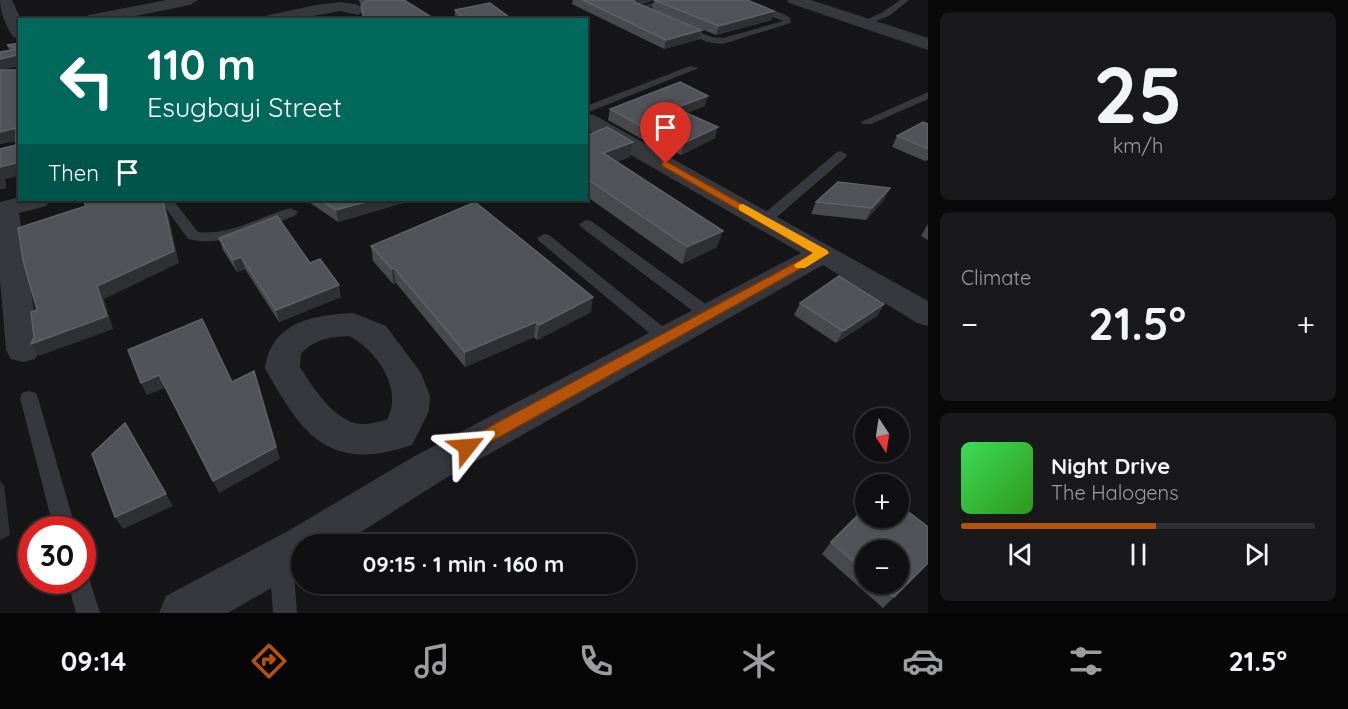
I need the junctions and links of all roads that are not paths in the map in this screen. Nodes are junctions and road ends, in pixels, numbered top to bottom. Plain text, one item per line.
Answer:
1 (4, 0) edge
2 (105, 0) edge
3 (672, 0) edge
4 (734, 0) edge
5 (904, 0) edge
6 (807, 1) edge
7 (187, 5) edge
8 (358, 10) dead end
9 (113, 15) junction
10 (99, 18) edge
11 (279, 18) edge
12 (658, 18) edge
13 (668, 22) edge
14 (863, 23) junction
15 (18, 31) edge
16 (18, 33) edge
17 (0, 36) edge
18 (928, 44) edge
19 (694, 68) dead end
20 (928, 95) edge
21 (588, 109) edge
22 (588, 121) edge
23 (867, 122) dead end
24 (841, 155) dead end
25 (34, 201) edge
26 (166, 201) edge
27 (2, 210) edge
28 (291, 212) dead end
29 (765, 220) junction
30 (586, 224) dead end
31 (544, 238) dead end
32 (823, 253) junction
33 (708, 314) junction
34 (928, 315) edge
35 (666, 338) junction
36 (23, 350) dead end
37 (29, 398) dead end
38 (399, 434) dead end
39 (427, 469) junction
40 (61, 516) edge
41 (322, 534) edge
42 (291, 553) edge
43 (291, 579) edge
44 (83, 594) edge
45 (88, 613) edge
46 (183, 613) edge
47 (285, 613) edge

1 - 15 street
2 - 9 street
3 - 12 lane
4 - 13 lane
5 - 14 lane
6 - 14 street
7 - 9 street
8 - 11 street
9 - 10 street
14 - 18 street
16 - 17 street
19 - 21 lane
20 - 23 lane
22 - 29 street
24 - 29 lane
25 - 27 street
26 - 28 lane
27 - 36 street
29 - 32 street
30 - 33 lane
31 - 35 lane
32 - 33 street
32 - 34 street
33 - 35 street
35 - 39 street
37 - 40 lane
38 - 39 street
39 - 41 street
42 - 46 street
43 - 47 lane
44 - 45 lane

